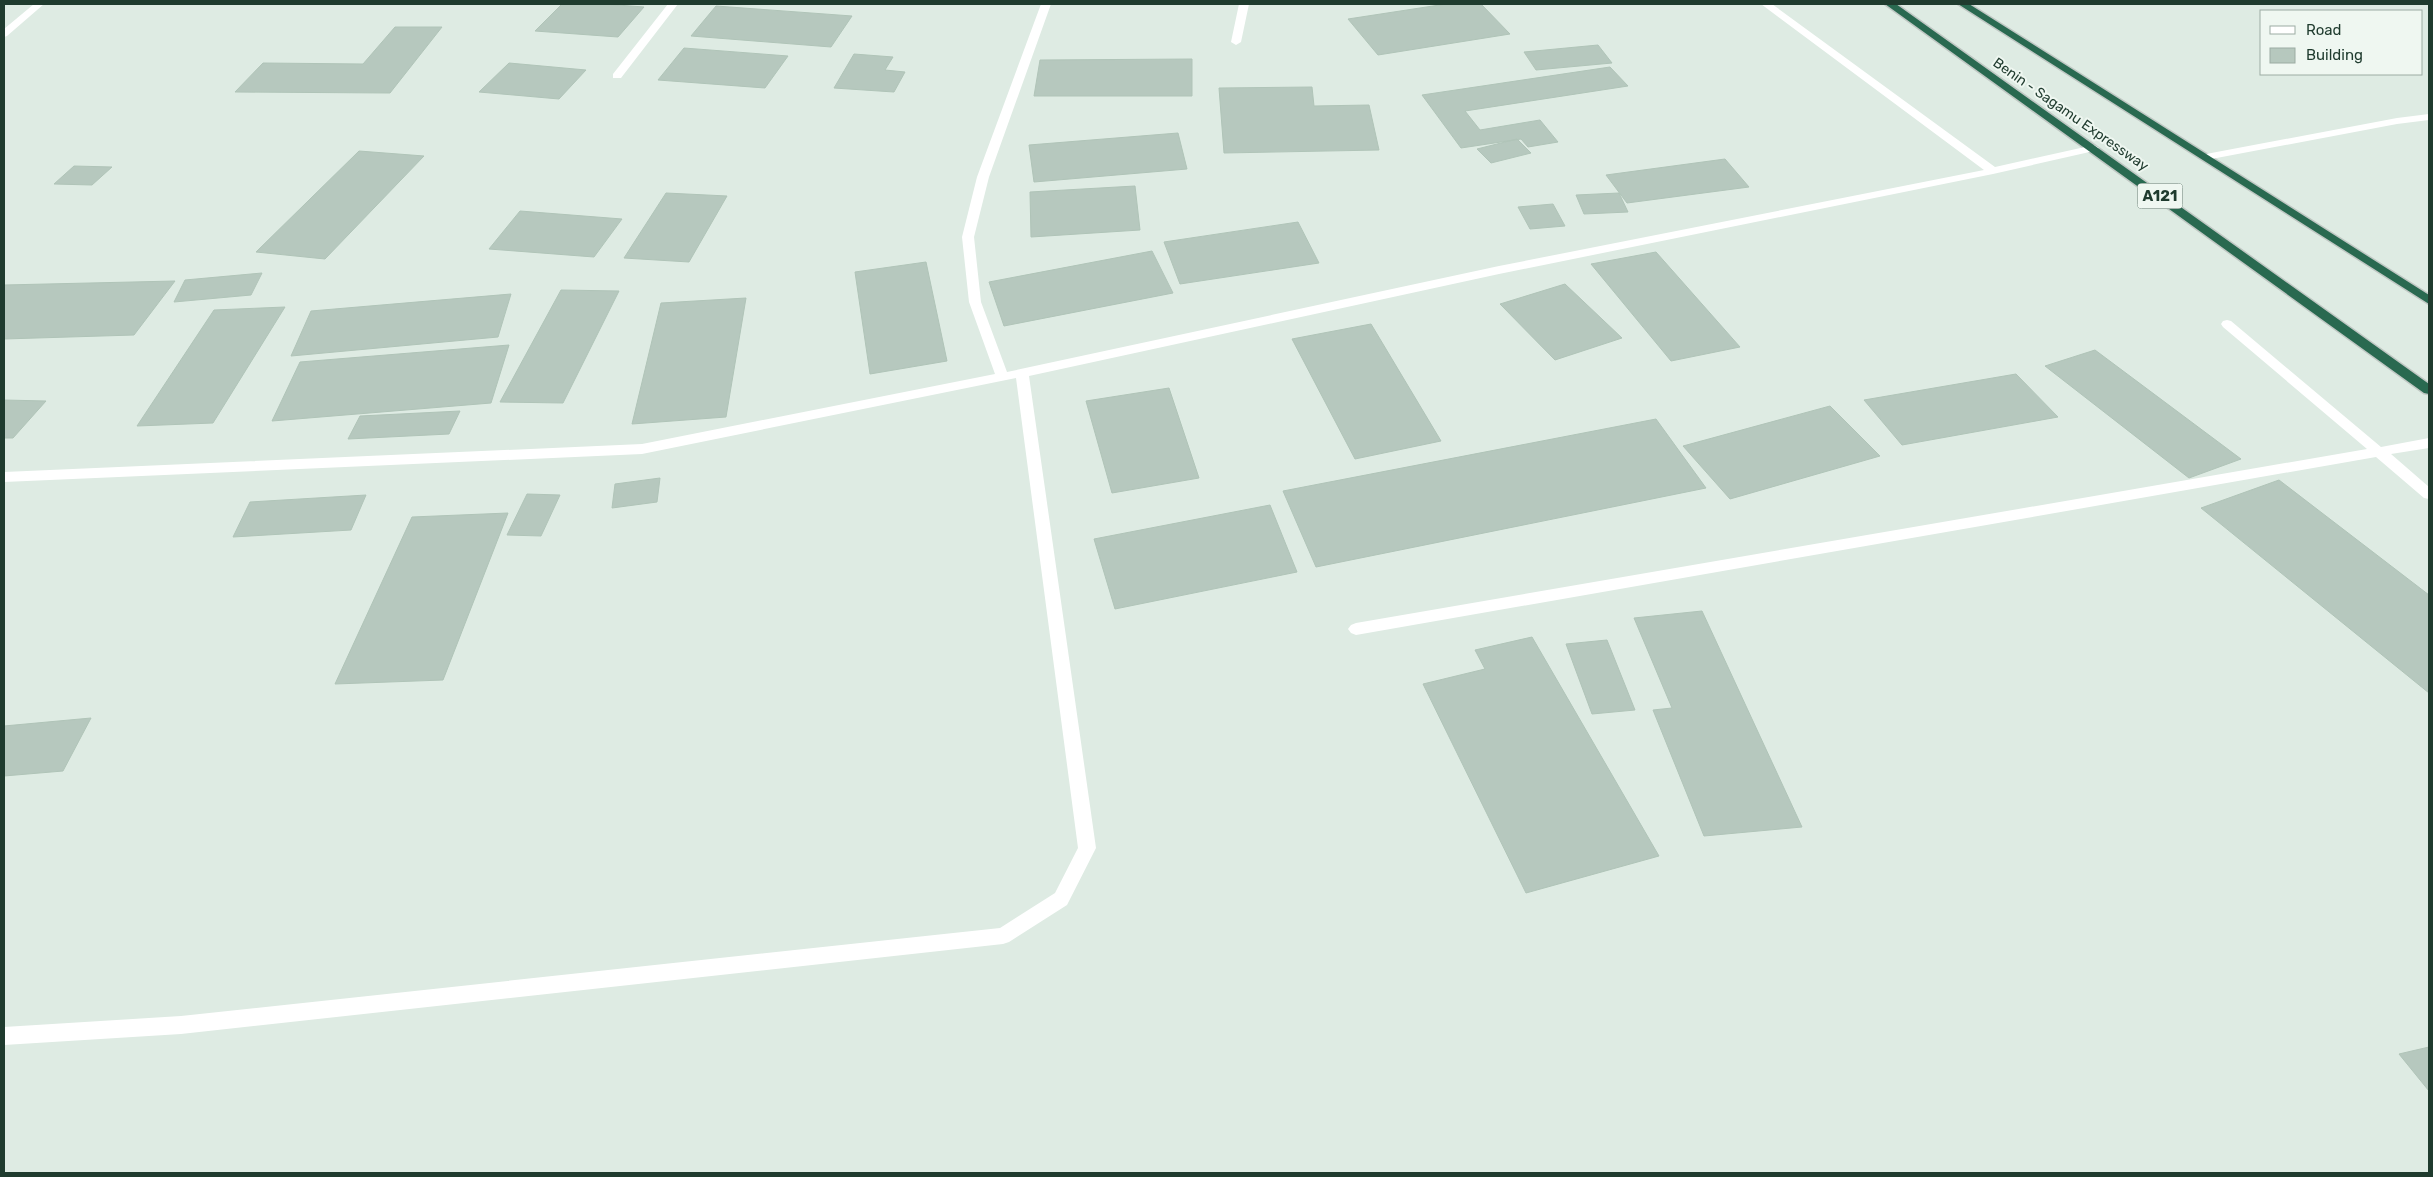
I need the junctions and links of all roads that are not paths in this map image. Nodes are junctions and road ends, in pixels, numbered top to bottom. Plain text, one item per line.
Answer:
1 (39, 4) edge
2 (673, 4) edge
3 (1046, 4) edge
4 (1244, 4) edge
5 (1766, 4) edge
6 (1890, 4) edge
7 (1963, 4) edge
8 (4, 34) edge
9 (1236, 42) dead end
10 (617, 76) dead end
11 (2429, 117) edge
12 (2094, 148) junction
13 (2206, 156) junction
14 (1993, 171) junction
15 (2429, 300) edge
16 (2226, 324) dead end
17 (1022, 373) junction
18 (1003, 377) junction
19 (2429, 390) edge
20 (2429, 443) edge
21 (2380, 452) junction
22 (4, 477) edge
23 (2429, 494) edge
24 (1356, 629) dead end
25 (4, 1036) edge

1 - 8 street
2 - 10 street
3 - 18 street
4 - 9 street
5 - 14 street
6 - 12 highway, Benin - Sagamu Expressway / A121
7 - 13 highway
11 - 13 street
12 - 14 street
12 - 19 highway, Benin - Sagamu Expressway / A121
13 - 15 highway
14 - 17 street
16 - 21 street
17 - 18 street
17 - 25 street
18 - 22 street
20 - 21 street
21 - 23 street
21 - 24 street

